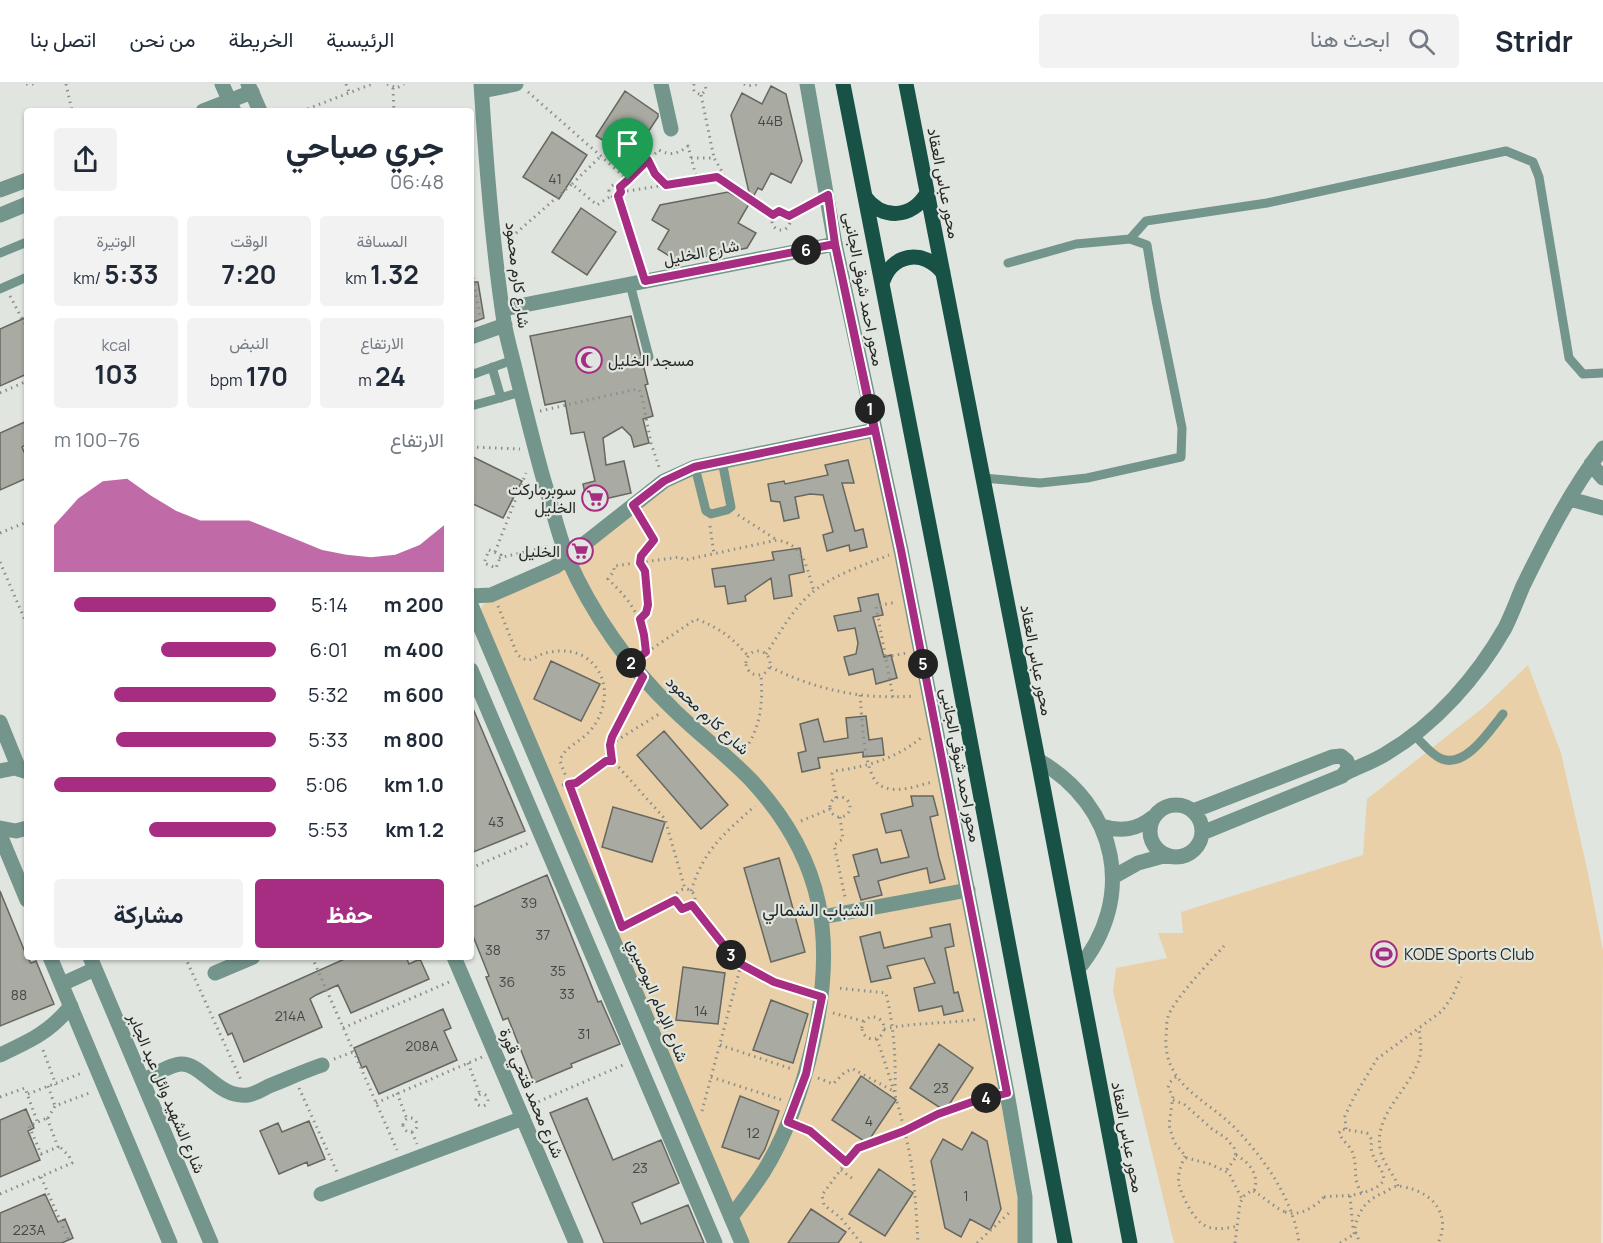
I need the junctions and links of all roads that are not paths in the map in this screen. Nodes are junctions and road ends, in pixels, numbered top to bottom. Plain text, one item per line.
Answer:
1 (222, 84) edge
2 (661, 84) edge
3 (807, 84) edge
4 (843, 84) edge
5 (906, 84) edge
6 (250, 88) edge
7 (482, 88) edge
8 (522, 88) edge
9 (232, 106) edge
10 (259, 108) edge
11 (671, 129) dead end
12 (24, 181) edge
13 (0, 190) edge
14 (927, 193) junction
15 (865, 196) junction
16 (24, 205) edge
17 (0, 215) edge
18 (1130, 239) junction
19 (24, 243) edge
20 (835, 244) junction
21 (0, 253) edge
22 (1008, 263) dead end
23 (943, 273) junction
24 (24, 277) edge
25 (638, 283) junction
26 (882, 284) junction
27 (2, 287) edge
28 (504, 317) junction
29 (477, 335) edge
30 (649, 357) dead end
31 (513, 360) junction
32 (492, 367) junction
33 (1603, 373) edge
34 (474, 374) edge
35 (521, 393) junction
36 (501, 398) junction
37 (474, 405) edge
38 (874, 430) junction
39 (1603, 448) edge
40 (722, 461) junction
41 (1591, 464) junction
42 (694, 467) junction
43 (983, 478) junction
44 (1603, 478) edge
45 (1570, 499) junction
46 (1603, 508) edge
47 (566, 550) junction
48 (492, 594) junction
49 (474, 596) edge
50 (474, 610) edge
51 (474, 617) edge
52 (474, 677) edge
53 (1503, 714) dead end
54 (0, 722) edge
55 (1413, 734) junction
56 (1038, 760) junction
57 (0, 771) edge
58 (23, 771) edge
59 (1346, 773) junction
60 (1272, 780) junction
61 (1280, 802) junction
62 (1193, 811) junction
63 (1154, 817) junction
64 (1101, 826) junction
65 (0, 828) edge
66 (24, 829) edge
67 (1202, 833) junction
68 (0, 836) edge
69 (1167, 855) junction
70 (1113, 878) junction
71 (968, 890) junction
72 (24, 893) edge
73 (822, 917) junction
74 (51, 960) edge
75 (246, 960) edge
76 (455, 960) edge
77 (92, 963) edge
78 (1078, 969) junction
79 (215, 973) dead end
80 (62, 984) junction
81 (70, 1006) junction
82 (0, 1055) edge
83 (321, 1065) road end
84 (143, 1081) junction
85 (522, 1114) junction
86 (321, 1194) dead end
87 (731, 1217) junction
88 (170, 1243) edge
89 (212, 1243) edge
90 (576, 1243) edge
91 (715, 1243) edge
92 (742, 1243) edge
93 (1026, 1243) edge
94 (1065, 1243) edge
95 (1130, 1243) edge

1 - 9 street
2 - 11 street
3 - 20 street, محور احمد شوقى الجانبى
4 - 15 main road
5 - 14 main road, محور عباس العقاد
6 - 9 street
6 - 10 street
7 - 8 street
7 - 28 street, شارع كارم محمود
12 - 13 street
14 - 15 main road
14 - 23 main road, محور عباس العقاد
15 - 26 main road
16 - 17 street
18 - 22 lane
18 - 33 lane
18 - 43 lane
19 - 21 lane
20 - 25 street, شارع الخليل
20 - 38 street, محور احمد شوقى الجانبى
23 - 26 main road
23 - 43 main road, محور عباس العقاد
24 - 27 lane
25 - 28 street, شارع الخليل
25 - 30 lane
26 - 94 main road
28 - 29 street, شارع الخليل
28 - 31 street, شارع كارم محمود
31 - 32 lane
31 - 35 street, شارع كارم محمود
32 - 34 lane
32 - 36 lane
35 - 36 lane
35 - 47 street, شارع كارم محمود
36 - 37 lane
38 - 40 street
38 - 71 street, محور احمد شوقى الجانبى
39 - 41 street
40 - 42 street
40 - 42 lane
41 - 44 street
41 - 45 street
42 - 47 street
43 - 56 main road, محور عباس العقاد
45 - 46 street
45 - 55 street
47 - 48 street
47 - 73 street, شارع كارم محمود
48 - 49 street
48 - 50 street
51 - 87 street, شارع الإمام البوصيري
52 - 91 street
53 - 55 lane
54 - 58 street
55 - 59 street
56 - 64 street
56 - 78 main road, محور عباس العقاد
57 - 58 street
59 - 60 street
59 - 61 street
60 - 61 street
60 - 62 street
61 - 67 street
62 - 63 street
62 - 67 street
63 - 64 street
63 - 69 street
64 - 70 street
65 - 66 street
67 - 69 street
68 - 72 street
69 - 70 street
70 - 78 street
71 - 73 street
71 - 93 street, محور احمد شوقى الجانبى
73 - 87 street, شارع كارم محمود
74 - 80 street
75 - 79 street
76 - 85 street, شارع محمد فتحي قورة
77 - 80 street
77 - 84 street, شارع الشهيد وائل عبد الجابر
78 - 95 main road, محور عباس العقاد
80 - 81 street
81 - 82 street
81 - 88 street
83 - 84 street
84 - 89 street, شارع الشهيد وائل عبد الجابر
85 - 86 street
85 - 90 street, شارع محمد فتحي قورة
87 - 92 street, شارع الإمام البوصيري

